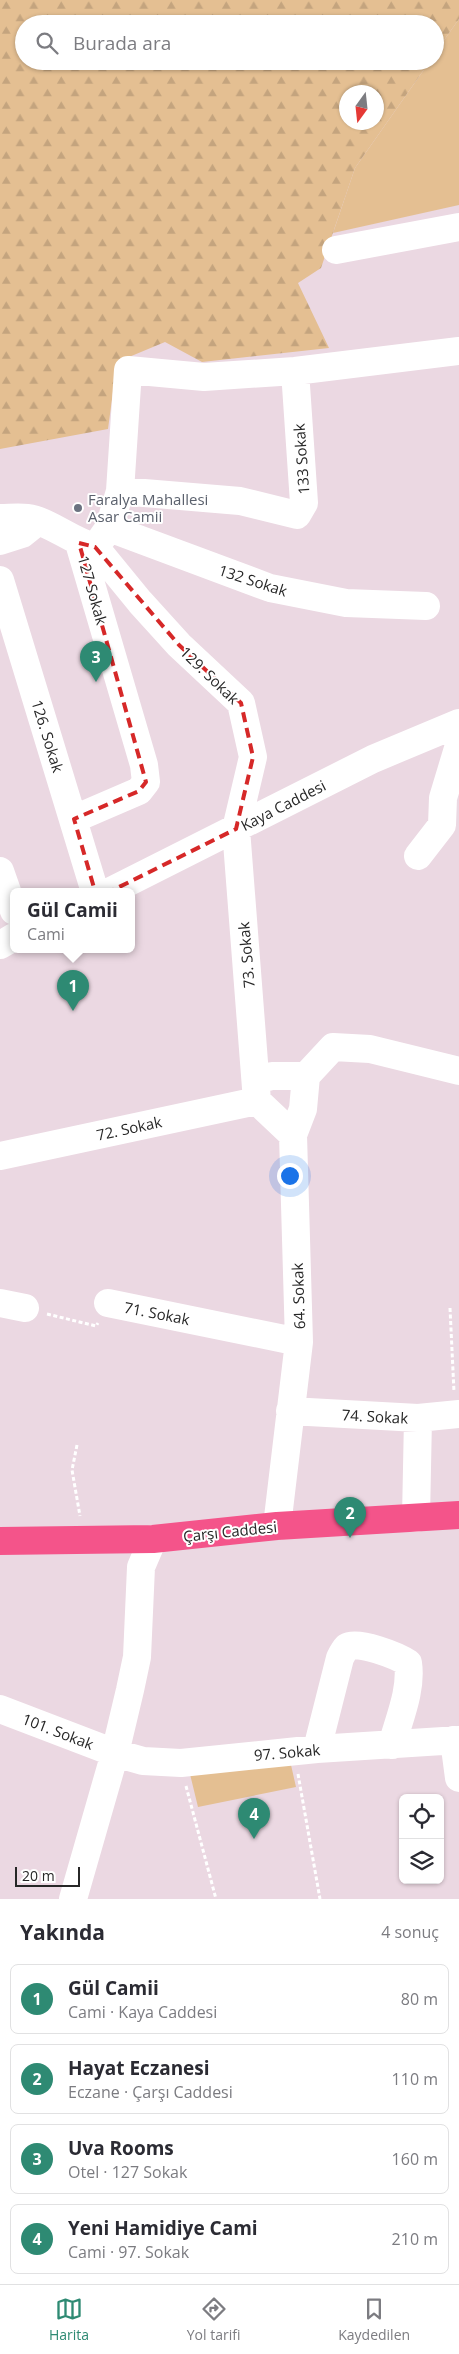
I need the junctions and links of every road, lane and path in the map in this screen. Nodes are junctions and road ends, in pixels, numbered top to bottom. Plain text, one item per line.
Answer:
1 (459, 227) edge
2 (336, 250) dead end
3 (459, 351) edge
4 (295, 371) junction
5 (120, 491) junction
6 (0, 518) edge
7 (37, 522) junction
8 (94, 540) junction
9 (0, 541) edge
10 (0, 580) edge
11 (426, 606) dead end
12 (459, 723) edge
13 (459, 744) edge
14 (74, 820) junction
15 (236, 829) junction
16 (450, 830) edge
17 (418, 856) dead end
18 (0, 871) edge
19 (94, 888) edge
20 (117, 888) edge
21 (10, 900) edge
22 (459, 1071) edge
23 (306, 1076) junction
24 (257, 1090) junction
25 (293, 1135) junction
26 (0, 1156) edge
27 (108, 1304) joint
28 (12, 1306) edge
29 (450, 1308) dead end
30 (299, 1342) junction
31 (290, 1411) junction
32 (457, 1415) edge
33 (418, 1418) junction
34 (77, 1445) dead end
35 (78, 1501) dead end
36 (459, 1515) edge
37 (416, 1518) junction
38 (276, 1526) junction
39 (154, 1539) junction
40 (0, 1540) edge
41 (104, 1540) junction
42 (141, 1567) junction
43 (0, 1710) edge
44 (456, 1740) edge
45 (392, 1745) junction
46 (305, 1750) junction
47 (115, 1753) junction
48 (181, 1763) junction
49 (459, 1778) edge
50 (73, 1899) edge
51 (216, 1899) edge
52 (320, 1899) edge

1 - 2 street
3 - 4 street
4 - 5 street
4 - 5 street, 133 Sokak
5 - 8 street
6 - 7 street
7 - 8 street
7 - 9 street
8 - 11 street, 132 Sokak
8 - 14 street, 127 Sokak
8 - 15 street, 129. Sokak
10 - 14 street, 126. Sokak
12 - 15 street, Kaya Caddesi
13 - 16 street
14 - 19 street, 126. Sokak
15 - 20 street, Kaya Caddesi
15 - 24 street, 73. Sokak
16 - 17 street
18 - 21 street
22 - 23 street
23 - 24 street, 72. Sokak
23 - 25 street
24 - 25 street
24 - 26 street, 72. Sokak
25 - 30 street, 64. Sokak
27 - 28 path, 71. Sokak
27 - 30 street, 71. Sokak
29 - 32 path
30 - 31 street, 64. Sokak
31 - 33 street, 74. Sokak
31 - 38 street, 64. Sokak
32 - 33 street, 74. Sokak
33 - 37 street
34 - 35 path
36 - 37 main road, Çarşı Caddesi
37 - 38 main road, Çarşı Caddesi
38 - 39 main road, Çarşı Caddesi
39 - 41 main road, Çarşı Caddesi
39 - 42 street
40 - 41 main road, Çarşı Caddesi
41 - 42 street
42 - 47 street
43 - 47 street, 101. Sokak
44 - 45 street, 97. Sokak
44 - 49 street
45 - 46 street, 97. Sokak
45 - 46 street
46 - 48 street, 97. Sokak
46 - 52 path
47 - 48 street, 97. Sokak
47 - 50 street
48 - 51 path

